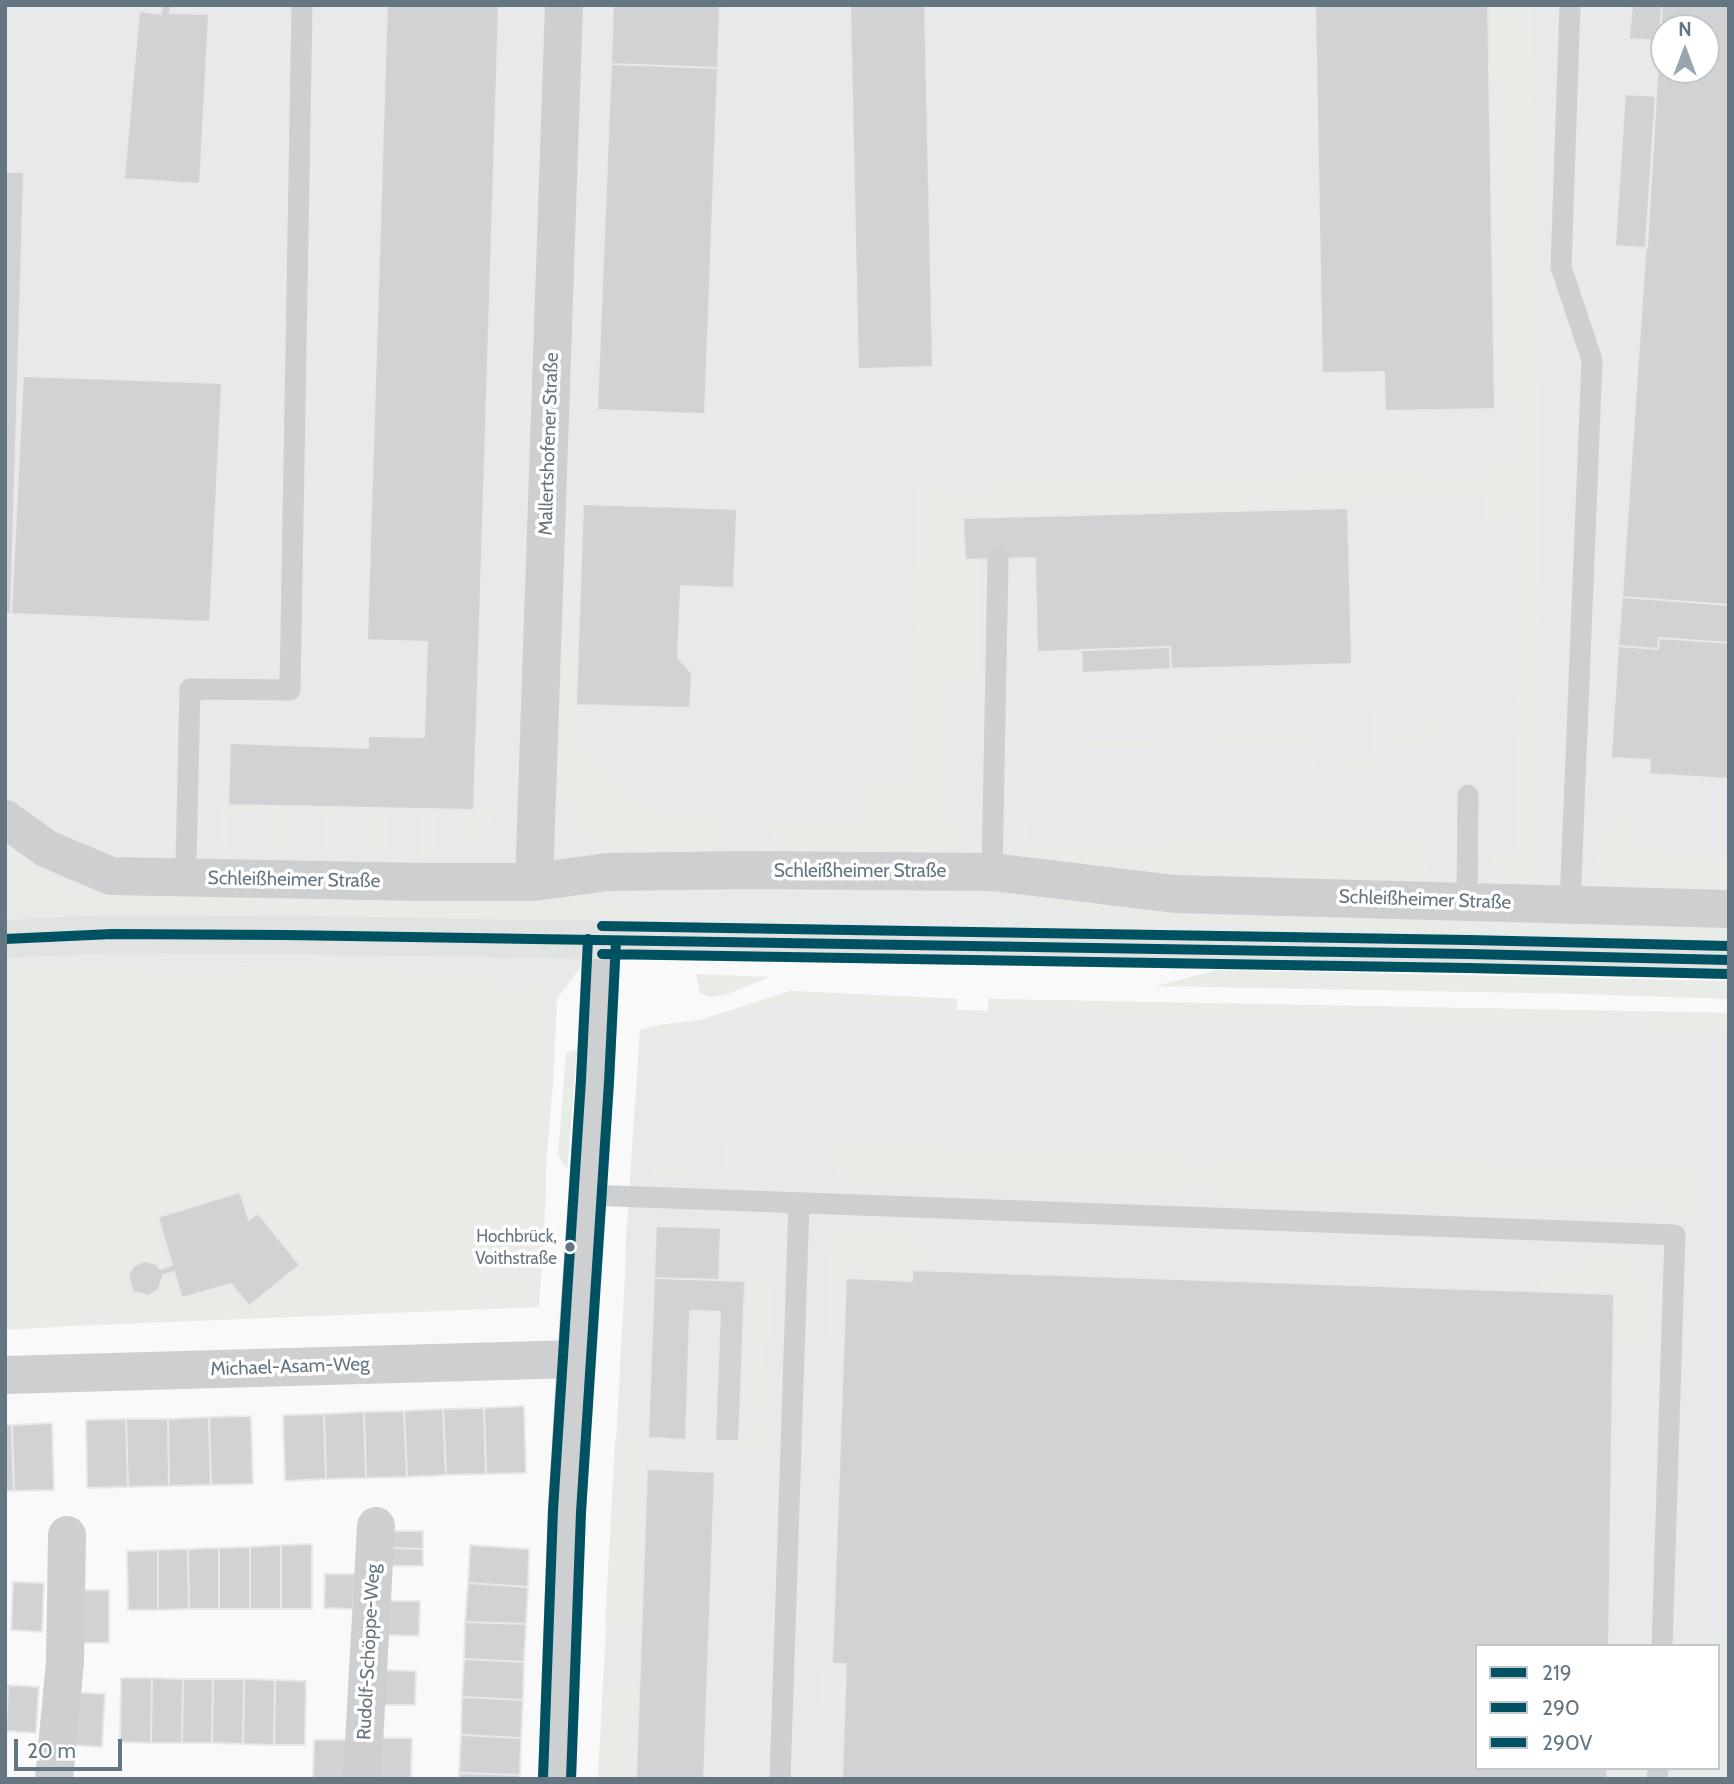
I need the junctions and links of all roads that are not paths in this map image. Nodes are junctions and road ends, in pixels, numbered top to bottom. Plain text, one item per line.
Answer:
1 (302, 5) edge
2 (564, 5) edge
3 (1570, 5) edge
4 (998, 559) dead end
5 (1468, 795) dead end
6 (5, 819) edge
7 (992, 872) junction
8 (183, 879) junction
9 (534, 882) junction
10 (1467, 901) junction
11 (1570, 905) junction
12 (1729, 909) edge
13 (5, 939) edge
14 (602, 940) junction
15 (1729, 960) edge
16 (587, 1195) junction
17 (799, 1204) junction
18 (576, 1359) junction
19 (5, 1375) edge
20 (376, 1526) dead end
21 (68, 1535) dead end
22 (1662, 1644) edge
23 (54, 1779) edge
24 (362, 1779) edge
25 (557, 1779) edge
26 (780, 1779) edge

1 - 8 lane
2 - 9 street, Mallertshofener Straße
3 - 11 lane
4 - 7 lane
5 - 10 lane
6 - 8 street, Schleißheimer Straße
7 - 9 street, Schleißheimer Straße
7 - 10 street, Schleißheimer Straße
8 - 9 street, Schleißheimer Straße
10 - 11 street, Schleißheimer Straße
11 - 12 street, Schleißheimer Straße
13 - 14 main road
14 - 15 main road
14 - 16 street
16 - 17 lane
16 - 18 street
17 - 22 lane
17 - 26 lane
18 - 19 street, Michael-Asam-Weg
18 - 25 street
20 - 24 street, Rudolf-Schöppe-Weg
21 - 23 street

